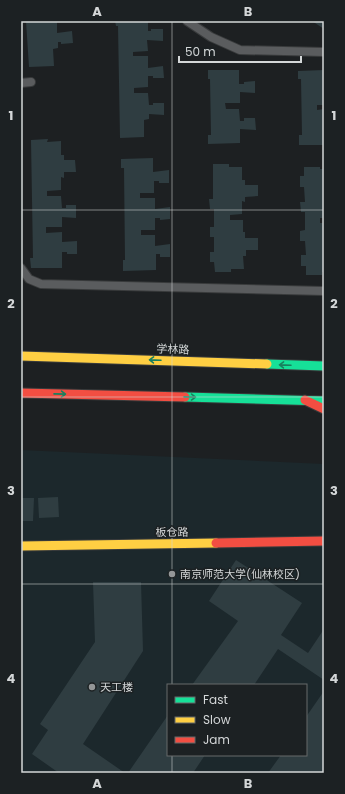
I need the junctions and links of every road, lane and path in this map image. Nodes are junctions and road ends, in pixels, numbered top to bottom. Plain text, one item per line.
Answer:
1 (187, 21) edge
2 (324, 52) edge
3 (31, 82) dead end
4 (21, 83) edge
5 (21, 268) edge
6 (324, 291) edge
7 (21, 356) edge
8 (324, 366) edge
9 (21, 393) edge
10 (305, 400) junction
11 (324, 401) edge
12 (324, 409) edge
13 (324, 541) edge
14 (21, 546) edge

1 - 2 lane
3 - 4 lane
5 - 6 lane
8 -> 7 main road, 学林路
9 -> 10 main road
10 - 11 main road
10 - 12 main road
13 - 14 main road, 板仓路

